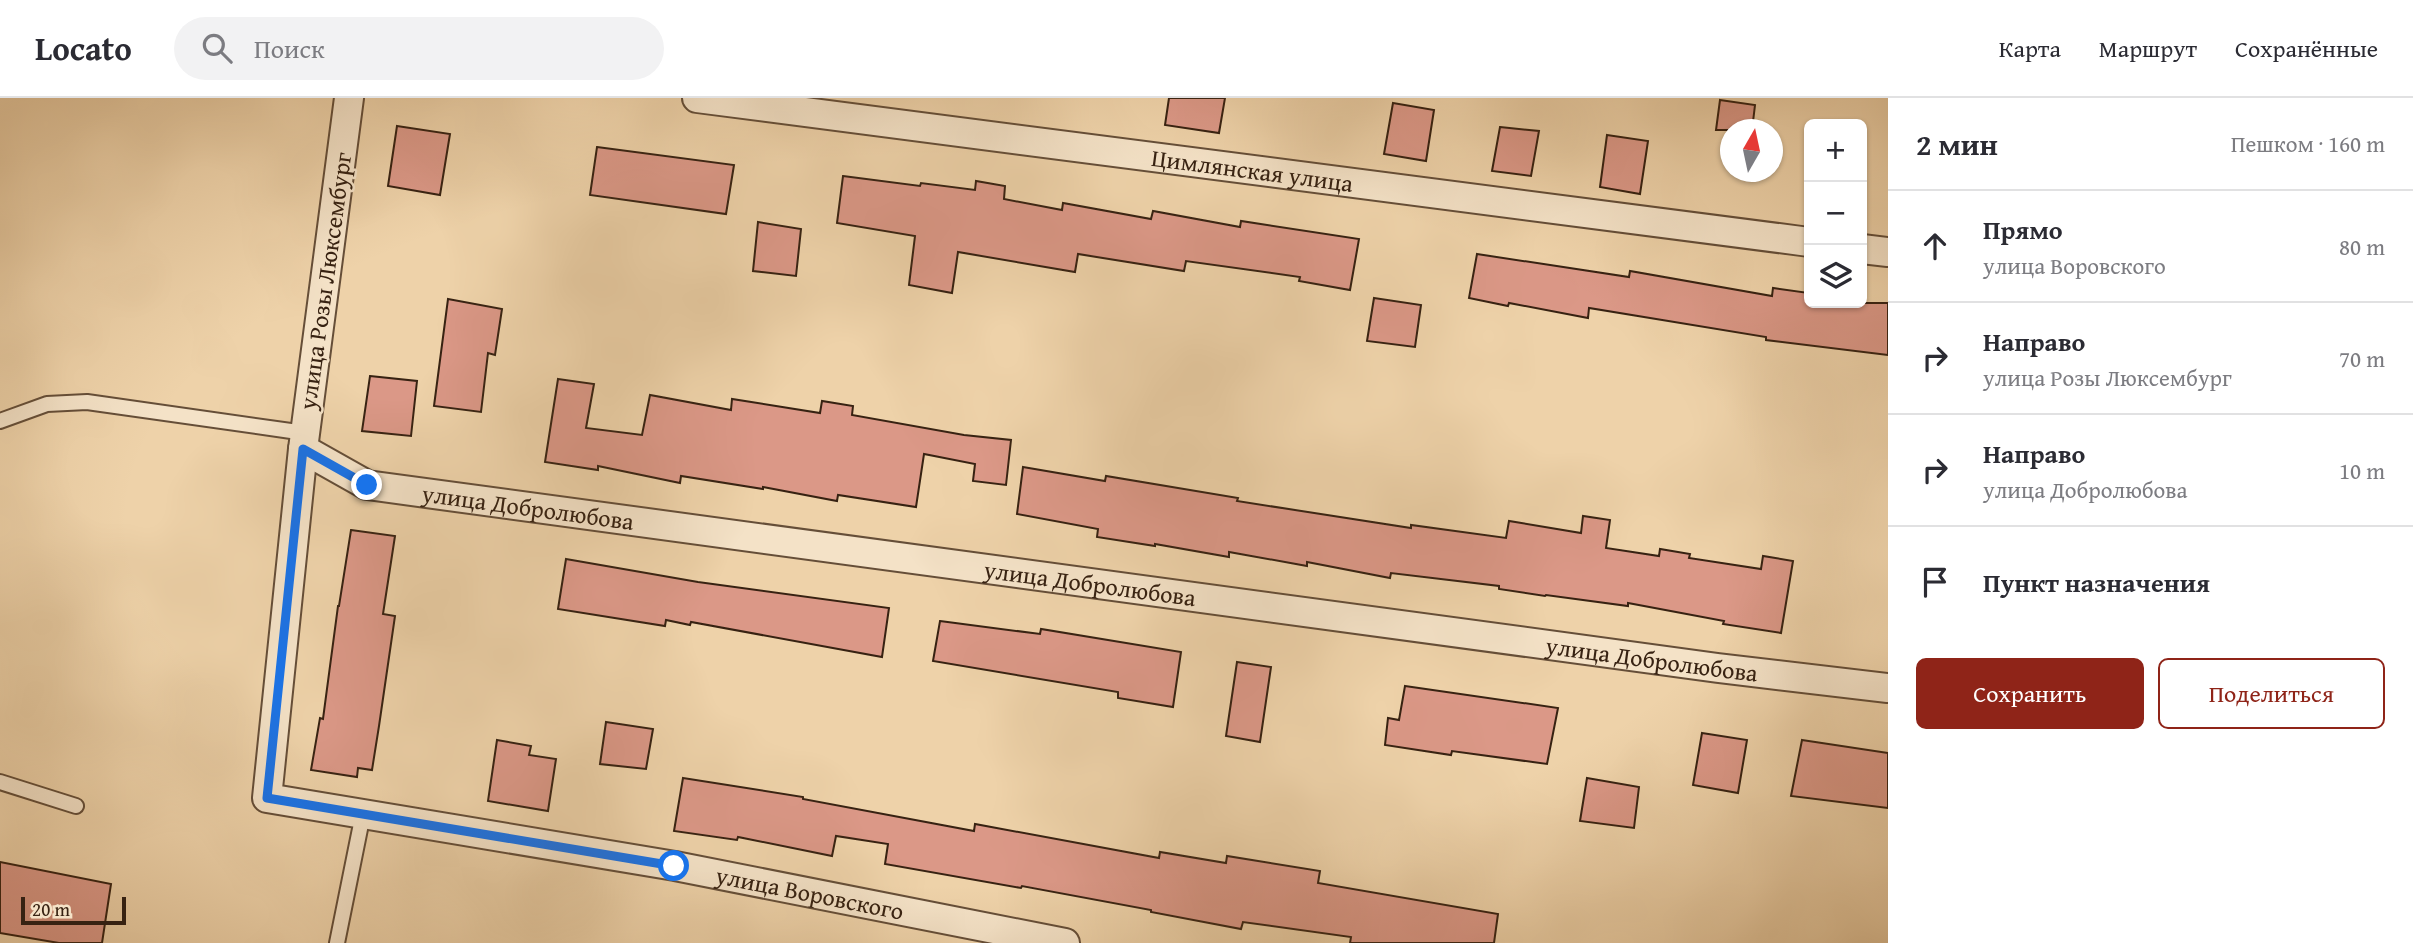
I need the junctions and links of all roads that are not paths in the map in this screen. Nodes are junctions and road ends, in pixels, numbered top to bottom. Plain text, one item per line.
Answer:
1 (349, 98) edge
2 (697, 98) edge
3 (1804, 241) edge
4 (1867, 250) edge
5 (1888, 252) edge
6 (0, 421) edge
7 (304, 441) junction
8 (1888, 688) edge
9 (0, 782) edge
10 (267, 798) joint
11 (76, 806) dead end
12 (363, 814) junction
13 (337, 943) edge
14 (1065, 943) edge

1 - 7 street, улица Розы Люксембург
2 - 3 street, Цимлянская улица
4 - 5 street
6 - 7 lane
7 - 8 street, улица Добролюбова
7 - 10 street, улица Розы Люксембург
9 - 11 lane
10 - 12 street, улица Воровского
12 - 13 lane
12 - 14 street, улица Воровского

